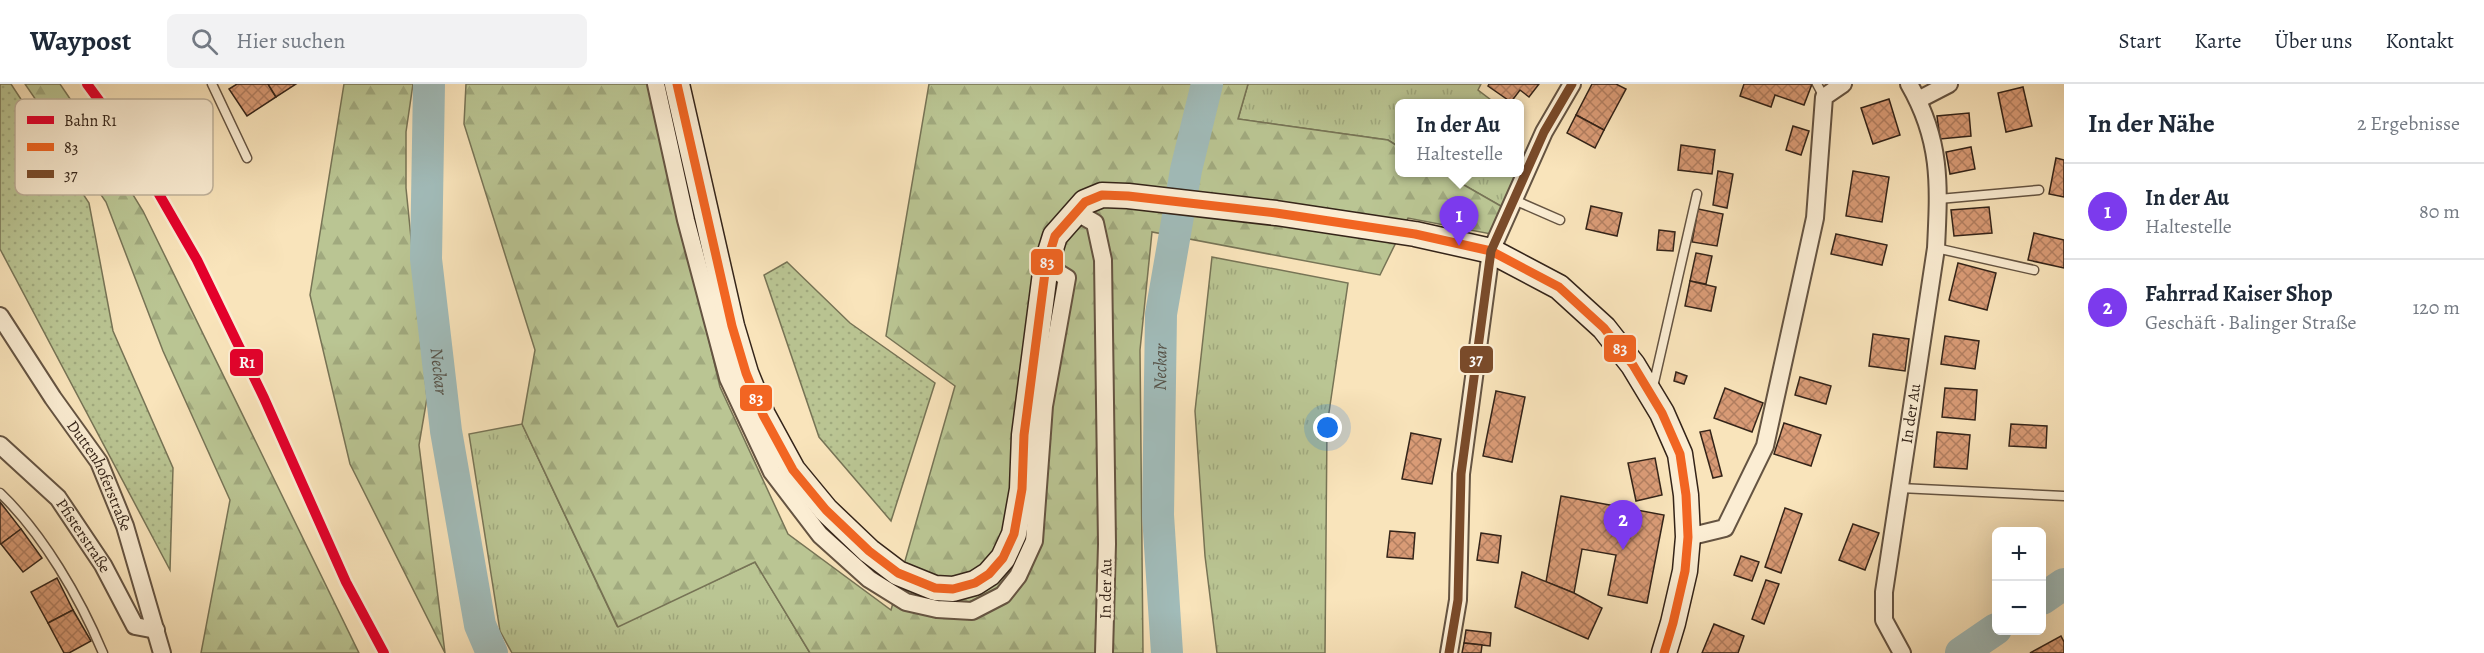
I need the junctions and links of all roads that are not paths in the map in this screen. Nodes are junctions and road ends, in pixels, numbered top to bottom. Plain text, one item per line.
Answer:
1 (212, 84) edge
2 (656, 84) edge
3 (677, 84) edge
4 (1572, 84) edge
5 (1843, 84) edge
6 (1909, 84) edge
7 (1949, 84) edge
8 (1821, 91) edge
9 (1918, 100) junction
10 (247, 158) dead end
11 (2038, 190) dead end
12 (1697, 194) dead end
13 (1939, 199) junction
14 (1514, 200) junction
15 (1076, 212) junction
16 (1560, 220) dead end
17 (1936, 248) junction
18 (1491, 251) junction
19 (1046, 265) junction
20 (2034, 270) dead end
21 (0, 316) edge
22 (1651, 393) junction
23 (0, 445) edge
24 (1900, 488) junction
25 (0, 493) edge
26 (2064, 496) edge
27 (1688, 537) junction
28 (156, 630) junction
29 (1900, 649) edge
30 (103, 653) edge
31 (162, 653) edge
32 (1104, 653) edge
33 (1449, 653) edge
34 (1664, 653) edge

1 - 10 lane
2 - 19 street
3 - 19 main road
4 - 14 street
5 - 8 street
6 - 9 street, In der Au
7 - 9 street
8 - 27 street
9 - 13 street, In der Au
11 - 13 lane
12 - 22 lane
13 - 17 street, In der Au
14 - 16 lane
14 - 18 street
15 - 18 main road
15 - 19 main road
15 - 32 street, In der Au
17 - 20 lane
17 - 24 street, In der Au
18 - 22 main road
18 - 33 street
21 - 28 street, Duttenhoferstraße
22 - 27 main road
23 - 28 street, Pfisterstraße
24 - 26 lane
24 - 29 street, In der Au
25 - 30 lane
27 - 34 main road
28 - 31 street, Duttenhoferstraße

